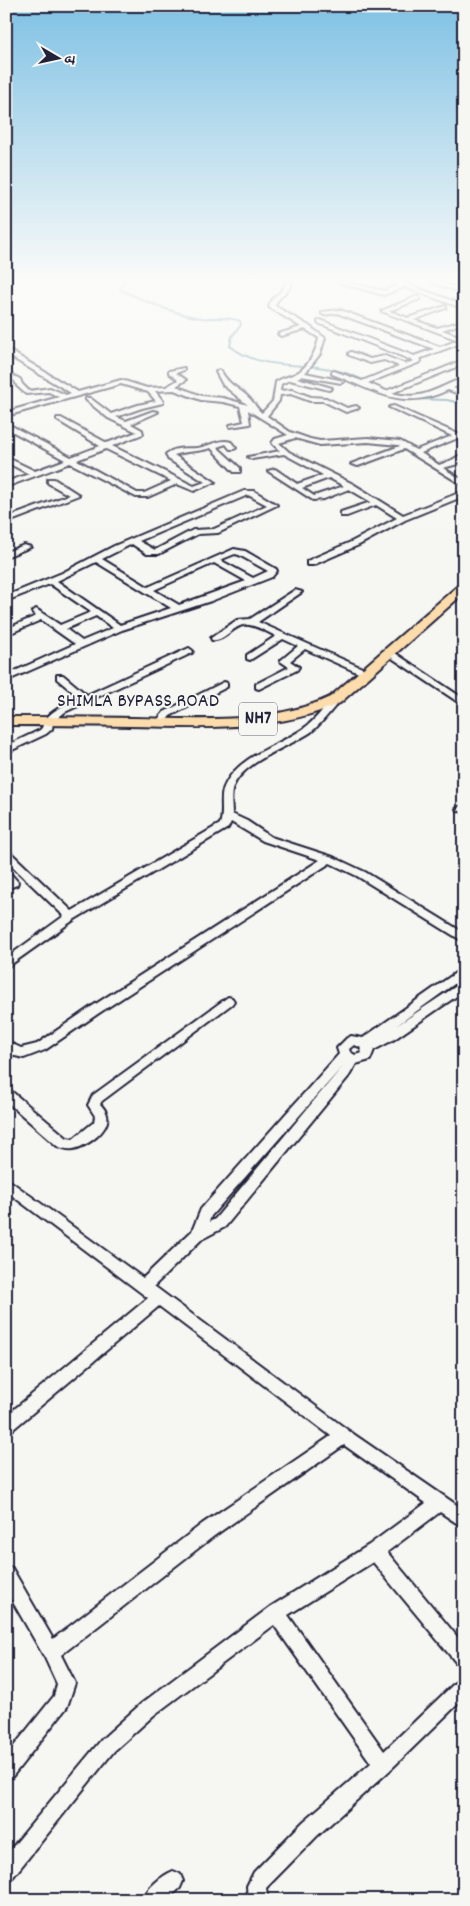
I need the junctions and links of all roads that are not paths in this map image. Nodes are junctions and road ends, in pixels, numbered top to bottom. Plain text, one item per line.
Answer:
1 (39, 371) edge
2 (178, 371) edge
3 (303, 371) joint
4 (391, 371) edge
5 (441, 371) edge
6 (219, 372) dead end
7 (330, 372) dead end
8 (8, 376) edge
9 (291, 378) junction
10 (464, 380) edge
11 (341, 381) dead end
12 (362, 382) junction
13 (446, 387) junction
14 (168, 388) junction
15 (329, 388) dead end
16 (150, 390) junction
17 (388, 392) junction
18 (278, 393) junction
19 (77, 394) junction
20 (464, 394) edge
21 (65, 397) junction
22 (88, 399) dead end
23 (243, 405) junction
24 (392, 407) dead end
25 (356, 408) dead end
26 (254, 410) junction
27 (155, 412) dead end
28 (6, 414) edge
29 (263, 416) junction
30 (110, 417) junction
31 (59, 419) dead end
32 (125, 424) junction
33 (6, 425) edge
34 (232, 426) dead end
35 (461, 434) edge
36 (295, 436) junction
37 (106, 446) junction
38 (212, 446) junction
39 (406, 446) junction
40 (232, 448) dead end
41 (284, 452) junction
42 (416, 452) junction
43 (464, 455) edge
44 (252, 457) dead end
45 (6, 460) edge
46 (71, 460) junction
47 (355, 464) dead end
48 (170, 467) junction
49 (438, 467) junction
50 (237, 470) dead end
51 (272, 471) dead end
52 (35, 474) junction
53 (330, 475) junction
54 (52, 481) dead end
55 (177, 481) junction
56 (464, 484) edge
57 (6, 485) edge
58 (350, 486) junction
59 (297, 487) junction
60 (464, 493) edge
61 (376, 503) junction
62 (344, 514) dead end
63 (402, 518) junction
64 (6, 521) edge
65 (163, 528) junction
66 (182, 538) junction
67 (133, 541) junction
68 (27, 547) dead end
69 (6, 555) edge
70 (96, 559) junction
71 (214, 560) junction
72 (310, 563) dead end
73 (51, 581) junction
74 (252, 581) junction
75 (464, 586) edge
76 (148, 590) junction
77 (298, 592) dead end
78 (6, 599) edge
79 (177, 608) junction
80 (98, 612) junction
81 (252, 622) junction
82 (119, 628) junction
83 (59, 629) junction
84 (6, 632) edge
85 (281, 637) junction
86 (215, 638) dead end
87 (82, 645) junction
88 (303, 646) junction
89 (189, 651) dead end
90 (389, 652) junction
91 (250, 657) dead end
92 (366, 673) junction
93 (60, 677) dead end
94 (6, 678) edge
95 (224, 685) dead end
96 (259, 686) dead end
97 (86, 698) junction
98 (335, 700) junction
99 (464, 703) edge
100 (6, 721) edge
101 (49, 721) junction
102 (160, 723) junction
103 (6, 750) edge
104 (227, 816) junction
105 (6, 854) edge
106 (329, 859) junction
107 (6, 875) edge
108 (6, 886) edge
109 (71, 916) junction
110 (464, 938) edge
111 (6, 964) edge
112 (464, 971) edge
113 (464, 985) edge
114 (228, 1001) dead end
115 (6, 1045) edge
116 (366, 1046) junction
117 (348, 1057) junction
118 (6, 1093) edge
119 (6, 1183) edge
120 (143, 1287) junction
121 (158, 1298) junction
122 (6, 1426) edge
123 (344, 1436) junction
124 (439, 1503) junction
125 (464, 1520) edge
126 (375, 1551) junction
127 (6, 1574) edge
128 (276, 1613) junction
129 (51, 1652) junction
130 (464, 1659) edge
131 (464, 1686) edge
132 (8, 1762) edge
133 (383, 1765) junction
134 (6, 1870) edge
135 (173, 1881) dead end
136 (152, 1900) edge
137 (258, 1900) edge

1 - 19 street
2 - 14 street
3 - 9 street
3 - 11 street
4 - 12 street
5 - 17 street
6 - 26 street
7 - 12 street
8 - 21 street
9 - 15 street
9 - 18 street
10 - 13 street
12 - 17 street
13 - 17 street
13 - 20 street
14 - 16 street
14 - 23 street
16 - 19 street
16 - 30 street
18 - 25 street
18 - 29 street
19 - 21 street
21 - 28 street
22 - 30 street
23 - 26 street
23 - 34 street
24 - 35 street
26 - 29 street
27 - 32 street
29 - 36 street
30 - 32 street
31 - 37 street
32 - 37 street
33 - 46 street
35 - 42 street
36 - 39 street
36 - 41 street
37 - 46 street
37 - 48 street
38 - 40 street
38 - 48 street
38 - 50 street
39 - 42 street
39 - 47 street
41 - 44 street
41 - 53 street
42 - 49 street
43 - 49 street
45 - 52 street
46 - 52 street
46 - 55 street
48 - 55 street
48 - 55 street
49 - 56 street
51 - 59 street
52 - 57 street
53 - 58 street
53 - 59 street
54 - 64 street
58 - 59 street
58 - 61 street
60 - 63 street
61 - 62 street
61 - 63 street
63 - 72 street
65 - 66 street
65 - 66 street
65 - 67 street
66 - 67 street
67 - 70 street
68 - 69 street
70 - 73 street
70 - 76 street
71 - 74 street
71 - 74 street
71 - 76 street
73 - 78 street
73 - 80 street
74 - 79 street
75 - 90 highway, SHIMLA BYPASS ROAD / NH7
76 - 79 street
77 - 81 street
79 - 82 street
80 - 82 street
80 - 83 street
81 - 85 street
81 - 86 street
82 - 87 street
83 - 84 street
83 - 87 street
85 - 88 street
85 - 91 street
87 - 94 street
88 - 92 street
88 - 96 street
89 - 97 street
90 - 92 highway, SHIMLA BYPASS ROAD / NH7
90 - 99 street
92 - 98 highway, SHIMLA BYPASS ROAD / NH7
93 - 97 street
95 - 102 street
97 - 101 street
98 - 102 highway, SHIMLA BYPASS ROAD / NH7
98 - 104 street
100 - 101 highway, SHIMLA BYPASS ROAD / NH7
101 - 102 highway, SHIMLA BYPASS ROAD / NH7
101 - 103 street
104 - 106 street
104 - 109 street
105 - 109 street
106 - 110 street
106 - 115 street
107 - 108 street
109 - 111 street
112 - 116 street
113 - 116 street
114 - 118 street
116 - 117 street
116 - 117 street
117 - 120 street
119 - 120 street
120 - 121 street
121 - 122 street
121 - 123 street
123 - 124 street
123 - 129 street
124 - 125 street
124 - 126 street
126 - 128 street
126 - 130 street
127 - 129 street
128 - 133 street
128 - 134 street
129 - 132 street
131 - 133 street
133 - 137 street
135 - 136 street

